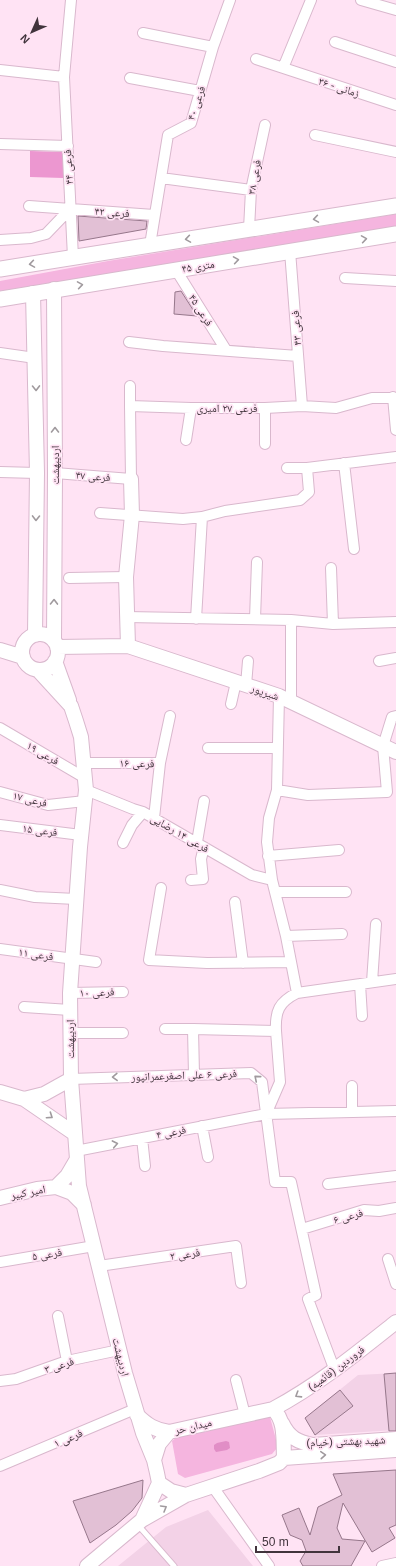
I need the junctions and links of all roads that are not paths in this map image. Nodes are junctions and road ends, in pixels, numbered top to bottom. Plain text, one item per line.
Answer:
1 (71, 0) edge
2 (230, 0) edge
3 (311, 0) edge
4 (361, 0) edge
5 (396, 10) edge
6 (142, 33) dead end
7 (335, 42) dead end
8 (213, 47) junction
9 (256, 59) dead end
10 (396, 62) edge
11 (283, 68) junction
12 (0, 70) edge
13 (64, 77) junction
14 (130, 78) dead end
15 (200, 91) junction
16 (396, 105) edge
17 (265, 125) dead end
18 (316, 135) dead end
19 (0, 144) edge
20 (68, 146) junction
21 (396, 152) edge
22 (160, 178) junction
23 (250, 190) junction
24 (29, 206) dead end
25 (396, 206) edge
26 (70, 209) junction
27 (154, 215) junction
28 (250, 229) junction
29 (396, 234) edge
30 (0, 240) edge
31 (150, 245) junction
32 (290, 251) junction
33 (73, 257) junction
34 (0, 269) edge
35 (176, 270) junction
36 (344, 278) dead end
37 (396, 282) edge
38 (54, 289) junction
39 (33, 293) junction
40 (0, 299) edge
41 (54, 316) junction
42 (33, 317) junction
43 (129, 342) dead end
44 (226, 350) junction
45 (0, 353) edge
46 (298, 356) junction
47 (35, 358) junction
48 (130, 386) dead end
49 (394, 397) edge
50 (130, 406) junction
51 (302, 406) junction
52 (191, 408) junction
53 (265, 408) junction
54 (396, 430) edge
55 (186, 440) dead end
56 (265, 444) dead end
57 (396, 458) edge
58 (344, 463) junction
59 (287, 468) dead end
60 (307, 468) junction
61 (0, 472) edge
62 (37, 473) junction
63 (56, 473) junction
64 (131, 479) junction
65 (100, 513) dead end
66 (132, 515) junction
67 (202, 517) junction
68 (354, 549) dead end
69 (257, 562) dead end
70 (331, 568) dead end
71 (126, 577) junction
72 (69, 578) dead end
73 (126, 617) junction
74 (196, 618) junction
75 (255, 619) junction
76 (291, 620) junction
77 (396, 622) edge
78 (333, 624) junction
79 (35, 635) junction
80 (128, 646) junction
81 (0, 650) edge
82 (55, 650) junction
83 (23, 657) junction
84 (396, 658) edge
85 (248, 661) dead end
86 (378, 661) dead end
87 (38, 670) junction
88 (241, 683) junction
89 (285, 699) junction
90 (230, 704) dead end
91 (71, 706) junction
92 (170, 716) dead end
93 (396, 716) edge
94 (0, 728) edge
95 (208, 748) dead end
96 (277, 748) junction
97 (390, 749) edge
98 (160, 762) junction
99 (84, 763) junction
100 (85, 789) junction
101 (277, 790) junction
102 (0, 792) edge
103 (204, 802) dead end
104 (143, 812) junction
105 (154, 818) junction
106 (0, 825) edge
107 (81, 835) junction
108 (123, 843) dead end
109 (200, 844) junction
110 (339, 850) dead end
111 (268, 856) junction
112 (191, 880) dead end
113 (272, 880) junction
114 (161, 888) dead end
115 (0, 890) edge
116 (275, 892) junction
117 (346, 892) dead end
118 (76, 899) junction
119 (235, 902) dead end
120 (376, 924) dead end
121 (342, 934) dead end
122 (286, 936) junction
123 (0, 949) edge
124 (72, 959) junction
125 (96, 962) dead end
126 (291, 962) junction
127 (243, 963) junction
128 (396, 979) edge
129 (372, 982) junction
130 (360, 984) junction
131 (123, 992) dead end
132 (297, 993) junction
133 (70, 994) junction
134 (24, 1007) dead end
135 (70, 1010) junction
136 (362, 1016) dead end
137 (165, 1029) dead end
138 (193, 1030) junction
139 (276, 1031) junction
140 (70, 1033) junction
141 (123, 1033) dead end
142 (194, 1075) junction
143 (71, 1079) junction
144 (352, 1086) dead end
145 (0, 1092) edge
146 (24, 1099) junction
147 (396, 1111) edge
148 (352, 1112) junction
149 (266, 1114) junction
150 (202, 1126) junction
151 (75, 1134) junction
152 (142, 1138) junction
153 (77, 1155) junction
154 (208, 1157) dead end
155 (145, 1166) dead end
156 (396, 1176) edge
157 (328, 1184) dead end
158 (56, 1187) junction
159 (0, 1198) edge
160 (84, 1206) junction
161 (396, 1208) edge
162 (302, 1230) junction
163 (94, 1246) junction
164 (388, 1259) dead end
165 (0, 1262) edge
166 (99, 1266) junction
167 (241, 1283) dead end
168 (396, 1284) edge
169 (58, 1316) dead end
170 (396, 1322) edge
171 (119, 1350) junction
172 (67, 1361) junction
173 (335, 1370) junction
174 (236, 1380) dead end
175 (0, 1381) edge
176 (273, 1409) junction
177 (136, 1412) junction
178 (245, 1415) junction
179 (282, 1422) junction
180 (169, 1432) junction
181 (396, 1439) edge
182 (396, 1450) edge
183 (284, 1458) junction
184 (154, 1460) junction
185 (0, 1466) edge
186 (160, 1483) junction
187 (213, 1487) junction
188 (186, 1495) junction
189 (140, 1522) junction
190 (396, 1563) edge
191 (87, 1566) edge
192 (174, 1566) edge
193 (269, 1566) edge
194 (382, 1566) edge

1 - 13 street, فرعی ۴۴
2 - 8 street, فرعی ۴۰
3 - 11 street
4 - 5 street
6 - 8 street
7 - 10 street
8 - 15 street, فرعی ۴۰
9 - 11 street, ۳۶ - زمانی
11 - 16 street, ۳۶ - زمانی
12 - 13 street
13 - 20 street, فرعی ۴۴
14 - 15 street
15 - 22 street, فرعی ۴۰
17 - 23 street, فرعی ۳۸
18 - 21 street
19 - 20 street
20 - 26 street, فرعی ۴۴
22 - 23 street
22 - 27 street, فرعی ۴۰
23 - 28 street, فرعی ۳۸
24 - 26 street, فرعی ۴۲
25 -> 28 main road
26 - 27 street, فرعی ۴۲
26 - 30 street
26 - 33 street, فرعی ۴۴
27 - 31 street, فرعی ۴۰
28 -> 31 main road
32 -> 29 main road, ۴۵ متری
31 - 33 main road
35 -> 32 main road, ۴۵ متری
32 - 46 street, فرعی ۴۳
33 -> 34 main road
38 -> 35 main road, ۴۵ متری
35 - 44 street, فرعی ۴۵
36 - 37 street
38 - 39 main road, ۴۵ متری
38 - 41 main road, اردیبهشت
39 - 40 main road, ۴۵ متری
39 - 42 main road, اردیبهشت
41 - 42 main road
63 -> 41 main road, اردیبهشت
42 - 47 main road, اردیبهشت
43 - 44 street
44 - 46 street
45 - 47 street
46 - 51 street, فرعی ۴۳
47 -> 62 main road, اردیبهشت
48 - 50 street
49 - 51 street, فرعی ۲۷ امیری
49 - 54 street
50 - 52 street, فرعی ۲۷ امیری
50 - 64 street
51 - 53 street, فرعی ۲۷ امیری
52 - 53 street, فرعی ۲۷ امیری
52 - 55 street
53 - 56 street
57 - 58 street
58 - 60 street
58 - 68 street
59 - 60 street
60 - 67 street
61 - 62 street
62 -> 79 main road, اردیبهشت
63 - 64 street, فرعی ۴۷
82 -> 63 main road, اردیبهشت
64 - 66 main road
65 - 66 street
66 - 67 street
66 - 71 main road
67 - 74 street
69 - 75 street
70 - 78 street
71 - 72 street
71 - 73 main road
73 - 74 street
73 - 80 main road
74 - 75 street
75 - 76 street
76 - 78 street
76 - 89 street
77 - 78 street
79 - 82 main road
79 - 83 main road
80 - 82 main road, شیرپور
80 - 88 main road, شیرپور
81 - 83 main road, اردیبهشت
82 - 87 main road
82 - 91 main road
83 - 87 main road, اردیبهشت
84 - 86 street
85 - 88 street
87 - 91 main road, اردیبهشت
88 - 89 main road, شیرپور
88 - 90 street
89 - 96 street
89 - 97 main road, شیرپور
91 - 99 main road, اردیبهشت
92 - 98 street
93 - 97 street
94 - 100 street, فرعی ۱۹
95 - 96 street
96 - 101 street
97 - 101 street
98 - 99 street, فرعی ۱۶
98 - 105 street, فرعی ۱۶
99 - 100 main road, اردیبهشت
100 - 102 street, فرعی ۱۷
100 - 104 street, فرعی ۱۴ رضایی
100 - 107 main road, اردیبهشت
101 - 111 street
103 - 109 street
104 - 105 street, فرعی ۱۴ رضایی
104 - 108 street
105 - 109 street, فرعی ۱۴ رضایی
106 - 107 street, فرعی ۱۵
107 - 118 main road, اردیبهشت
109 - 112 street
109 - 113 street, فرعی ۱۴ رضایی
110 - 111 street
111 - 113 street
113 - 116 street
114 - 127 street
115 - 118 street
116 - 117 street
116 - 122 street
118 - 124 main road, اردیبهشت
119 - 127 street
120 - 129 street
121 - 122 street
122 - 126 street
123 - 124 street, فرعی ۱۱
124 - 125 street, فرعی ۱۱
124 - 133 main road, اردیبهشت
126 - 127 street
126 - 132 street
128 - 129 street
129 - 130 street
130 - 132 street
130 - 136 street
131 - 133 street, فرعی ۱۰
132 - 139 street
133 - 135 main road, اردیبهشت
134 - 135 street
135 - 140 main road, اردیبهشت
137 - 138 street
138 - 139 street
138 - 142 street
139 - 149 street
140 - 141 street
140 - 143 main road, اردیبهشت
142 -> 143 street, فرعی ۶ علی اصغرعمرانپور
149 -> 142 street, فرعی ۶ علی اصغرعمرانپور
143 - 146 main road
143 - 151 main road, اردیبهشت
144 - 148 street
145 - 146 main road
146 -> 151 main road
147 - 148 street, فرعی ۴
148 - 149 street, فرعی ۴
149 - 150 street, فرعی ۴
149 - 162 street, فرعی ۶ علی اصغرعمرانپور
150 - 152 street, فرعی ۴
150 - 154 street
151 - 153 main road, اردیبهشت
153 -> 152 street, فرعی ۴
152 - 155 street
153 - 158 main road
153 - 160 main road, اردیبهشت
156 - 157 street
158 - 159 main road, امیر کبیر
158 - 160 main road
160 - 163 main road, اردیبهشت
161 - 162 street, فرعی ۶
162 - 173 street
163 - 165 street, فرعی ۵
163 - 166 main road, اردیبهشت
164 - 168 street
166 - 167 street, فرعی ۲
166 - 171 main road, اردیبهشت
169 - 172 street
170 - 173 main road, فروردین (قائمیه)
171 - 172 street, فرعی ۳
171 - 177 main road, اردیبهشت
172 - 175 street, فرعی ۳
173 -> 176 main road, فروردین (قائمیه)
174 - 178 street
176 - 178 main road, میدان حر
176 - 179 main road
177 - 180 main road
177 - 184 main road, اردیبهشت
177 - 185 street, فرعی ۱
178 - 180 main road, میدان حر
179 - 181 main road, شهید بهشتی (خیام)
179 - 183 main road
180 - 184 main road, میدان حر
183 -> 182 main road, شهید بهشتی (خیام)
183 - 187 main road
184 - 186 main road
186 - 188 main road
186 - 189 main road
187 - 188 main road
187 - 193 street
189 -> 188 main road
189 - 191 main road
189 - 192 lane
190 - 194 street

